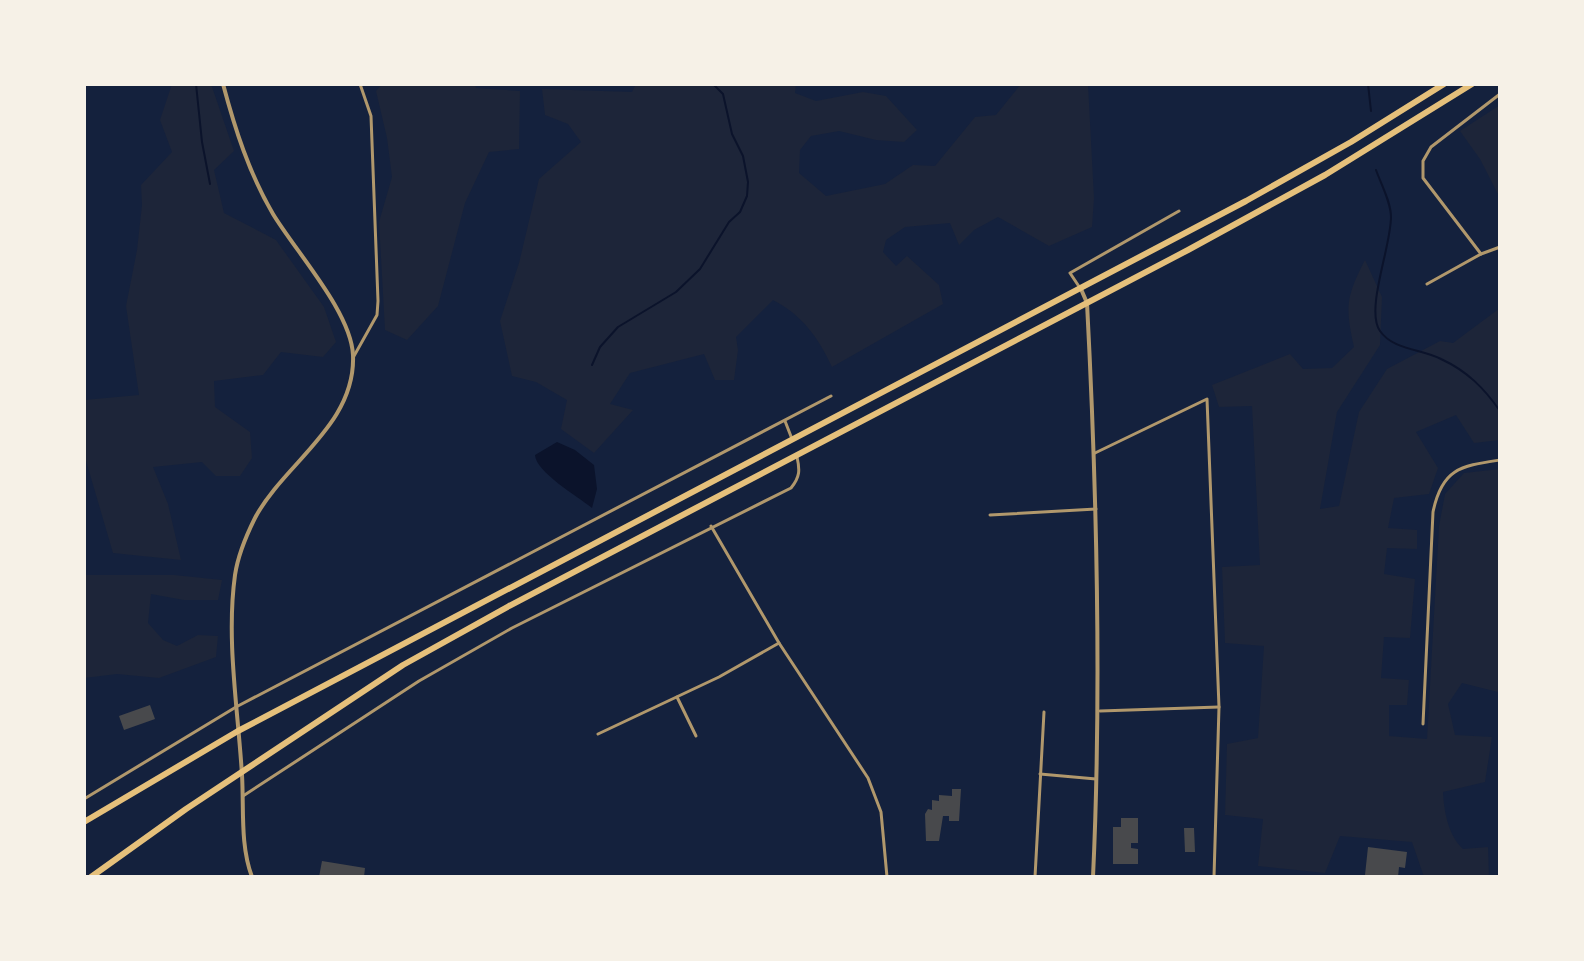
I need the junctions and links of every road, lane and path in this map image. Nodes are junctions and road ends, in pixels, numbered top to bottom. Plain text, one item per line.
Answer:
1 (223, 84) edge
2 (360, 84) edge
3 (1444, 84) edge
4 (1472, 84) edge
5 (1500, 94) edge
6 (1179, 211) dead end
7 (1500, 247) edge
8 (1481, 254) junction
9 (1427, 284) dead end
10 (1080, 288) junction
11 (1087, 303) junction
12 (353, 358) junction
13 (831, 396) dead end
14 (785, 421) junction
15 (792, 439) junction
16 (1095, 453) junction
17 (797, 456) junction
18 (1500, 460) edge
19 (1096, 509) junction
20 (990, 515) dead end
21 (711, 526) junction
22 (779, 643) junction
23 (677, 697) junction
24 (236, 707) junction
25 (1219, 707) junction
26 (1100, 711) junction
27 (1044, 712) dead end
28 (1423, 724) dead end
29 (238, 731) junction
30 (598, 734) dead end
31 (696, 736) dead end
32 (241, 772) junction
33 (1040, 774) junction
34 (1098, 779) junction
35 (243, 796) junction
36 (84, 799) edge
37 (84, 822) edge
38 (91, 877) edge
39 (252, 877) edge
40 (887, 877) edge
41 (1035, 877) edge
42 (1093, 877) edge
43 (1214, 877) edge

1 - 12 street
2 - 12 street
3 - 10 highway
4 - 11 highway
5 - 8 street
6 - 10 street
7 - 8 street
8 - 9 street
10 - 11 street
10 - 15 highway
11 - 16 street
11 - 17 highway
12 - 24 street
13 - 14 street
14 - 15 street
14 - 24 street
15 - 29 highway
16 - 19 street
16 - 25 street
17 - 21 street
17 - 32 highway
18 - 28 street
19 - 20 street
19 - 26 street
21 - 22 street
21 - 35 street
22 - 23 street
22 - 40 street
23 - 30 street
23 - 31 street
24 - 29 street
24 - 36 street
25 - 26 street
25 - 43 street
26 - 34 street
27 - 33 street
29 - 32 street
29 - 37 highway
32 - 35 street
32 - 38 highway
33 - 34 street
33 - 41 street
34 - 42 street
35 - 39 street

